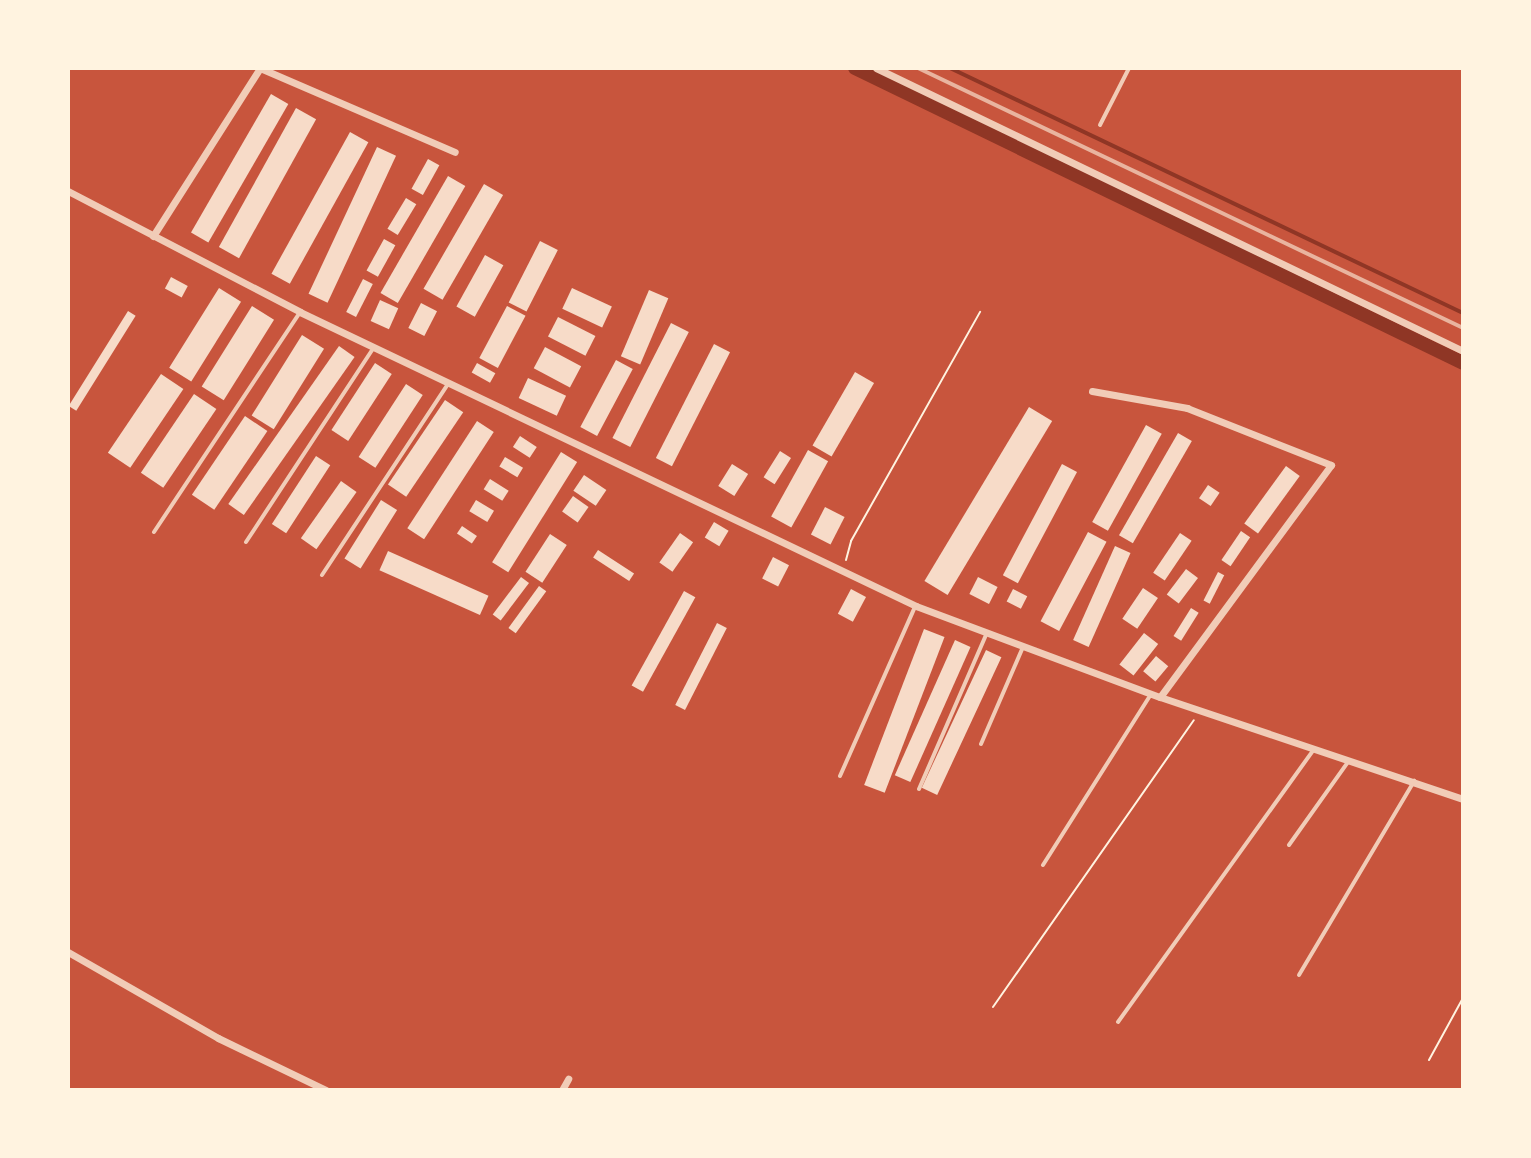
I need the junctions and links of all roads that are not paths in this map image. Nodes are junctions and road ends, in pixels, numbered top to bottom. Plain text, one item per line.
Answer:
1 (260, 68) edge
2 (876, 68) edge
3 (1129, 68) edge
4 (1100, 125) dead end
5 (455, 152) dead end
6 (68, 191) edge
7 (153, 236) junction
8 (300, 312) junction
9 (374, 347) junction
10 (1463, 351) edge
11 (449, 382) junction
12 (1092, 391) dead end
13 (154, 532) dead end
14 (246, 542) dead end
15 (322, 575) dead end
16 (916, 606) junction
17 (986, 635) junction
18 (1023, 647) junction
19 (1151, 694) junction
20 (1160, 697) junction
21 (981, 744) dead end
22 (1314, 749) junction
23 (1349, 760) junction
24 (840, 776) dead end
25 (1414, 781) junction
26 (919, 789) dead end
27 (1463, 799) edge
28 (1289, 845) dead end
29 (1043, 865) dead end
30 (68, 952) edge
31 (1299, 975) dead end
32 (1118, 1022) dead end
33 (568, 1079) dead end
34 (326, 1090) edge
35 (562, 1090) edge

1 - 5 street
1 - 7 street
2 - 10 street
3 - 4 lane
6 - 7 street
7 - 8 street
8 - 9 street
8 - 13 lane
9 - 11 street
9 - 14 lane
11 - 15 lane
11 - 16 street
12 - 20 street
16 - 17 street
16 - 24 lane
17 - 18 street
17 - 26 lane
18 - 19 street
18 - 21 lane
19 - 20 street
19 - 29 lane
20 - 22 street
22 - 23 street
22 - 32 lane
23 - 25 street
23 - 28 lane
25 - 27 street
25 - 31 lane
30 - 34 street
33 - 35 street

